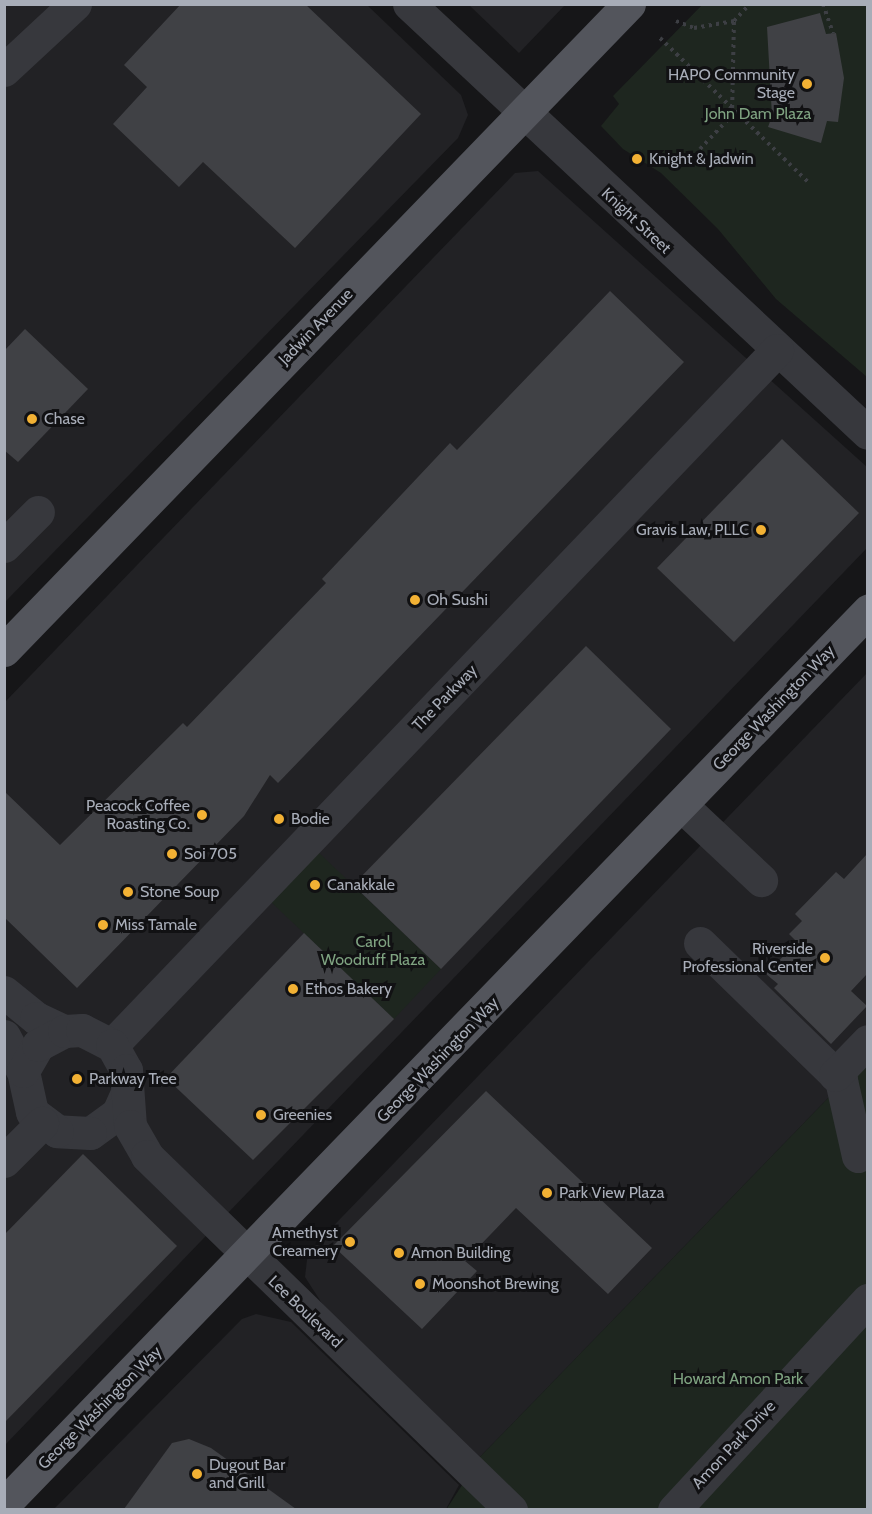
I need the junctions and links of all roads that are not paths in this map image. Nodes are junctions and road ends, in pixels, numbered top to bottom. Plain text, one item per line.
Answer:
1 (75, 4) edge
2 (409, 4) edge
3 (629, 4) edge
4 (4, 70) edge
5 (521, 114) junction
6 (777, 350) junction
7 (867, 433) edge
8 (38, 512) dead end
9 (4, 546) edge
10 (867, 611) edge
11 (4, 650) edge
12 (681, 805) junction
13 (761, 880) dead end
14 (700, 943) dead end
15 (4, 992) edge
16 (64, 1031) junction
17 (4, 1036) edge
18 (867, 1041) edge
19 (112, 1045) junction
20 (23, 1071) junction
21 (835, 1075) junction
22 (125, 1097) junction
23 (42, 1123) junction
24 (858, 1156) dead end
25 (4, 1161) edge
26 (248, 1257) junction
27 (867, 1300) edge
28 (4, 1504) edge
29 (511, 1509) edge
30 (674, 1509) edge

1 - 4 street
2 - 5 street, Knight Street
3 - 5 main road, Jadwin Avenue
5 - 6 street, Knight Street
5 - 11 main road, Jadwin Avenue
6 - 7 street, Knight Street
6 - 19 street, The Parkway
8 - 9 street
10 - 12 main road, George Washington Way
12 - 13 street
12 - 26 main road, George Washington Way
14 - 21 street
15 - 16 street
16 - 19 street
16 - 20 street
17 - 20 street
18 - 21 street
19 - 22 street, Lee Boulevard
20 - 23 street
21 - 24 street
22 - 23 street
22 - 26 street, Lee Boulevard
23 - 25 street
26 - 28 main road, George Washington Way
26 - 29 street, Lee Boulevard
27 - 30 street, Amon Park Drive

